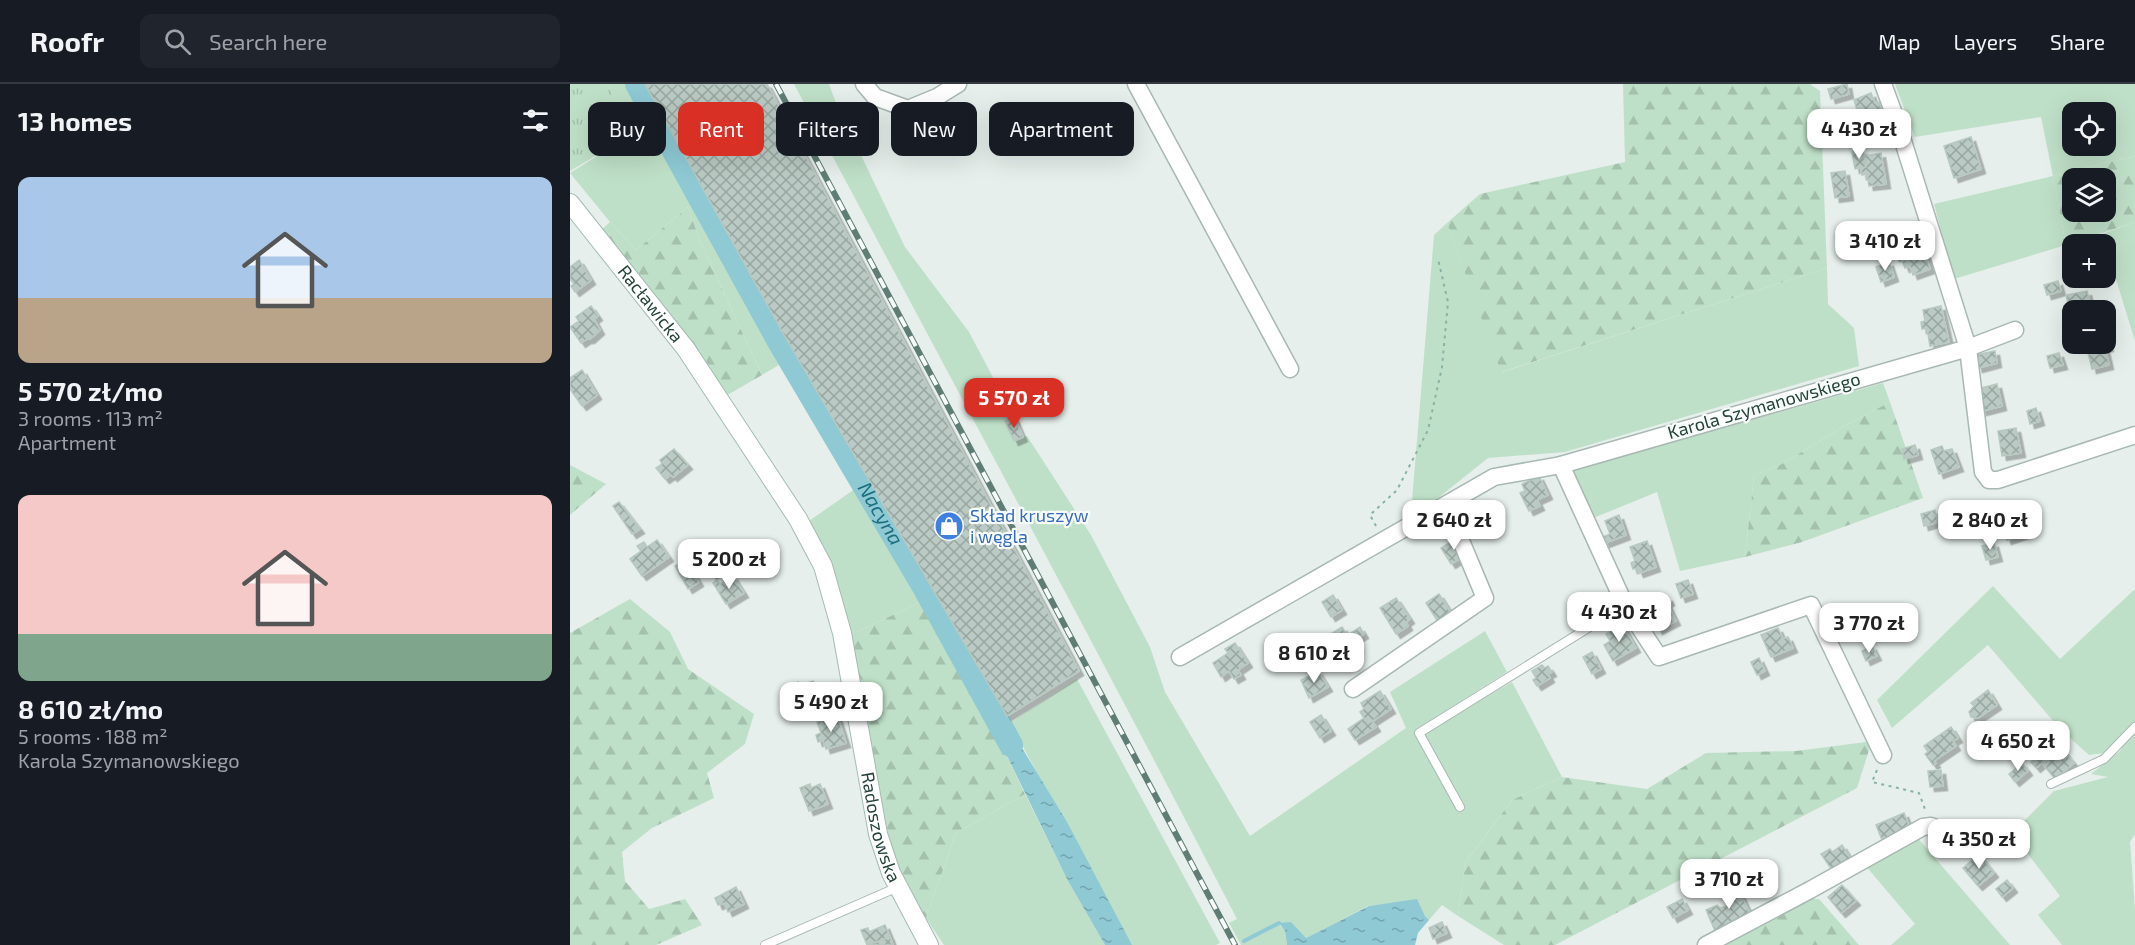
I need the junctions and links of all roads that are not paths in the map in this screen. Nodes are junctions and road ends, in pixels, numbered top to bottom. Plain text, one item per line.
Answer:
1 (864, 84) edge
2 (958, 84) edge
3 (1136, 84) edge
4 (1883, 84) edge
5 (570, 203) edge
6 (2015, 330) dead end
7 (1968, 348) junction
8 (1290, 369) dead end
9 (726, 408) joint
10 (2135, 435) edge
11 (1561, 465) junction
12 (1446, 506) junction
13 (1625, 605) junction
14 (1180, 657) dead end
15 (1353, 689) dead end
16 (2135, 727) edge
17 (1883, 755) road end
18 (2051, 784) dead end
19 (1460, 807) dead end
20 (1974, 844) dead end
21 (899, 887) junction
22 (765, 945) edge
23 (929, 945) edge
24 (1706, 945) edge

1 - 2 street
3 - 8 street
4 - 7 street
5 - 9 street, Racławicka
6 - 7 street, Karola Szymanowskiego
7 - 10 street
7 - 11 street, Karola Szymanowskiego
9 - 21 street, Radoszowska
11 - 12 street, Karola Szymanowskiego
11 - 13 street
12 - 14 street, Karola Szymanowskiego
12 - 15 street
13 - 17 street
13 - 19 lane
16 - 18 lane
20 - 24 street
21 - 22 lane
21 - 23 street, Radoszowska

